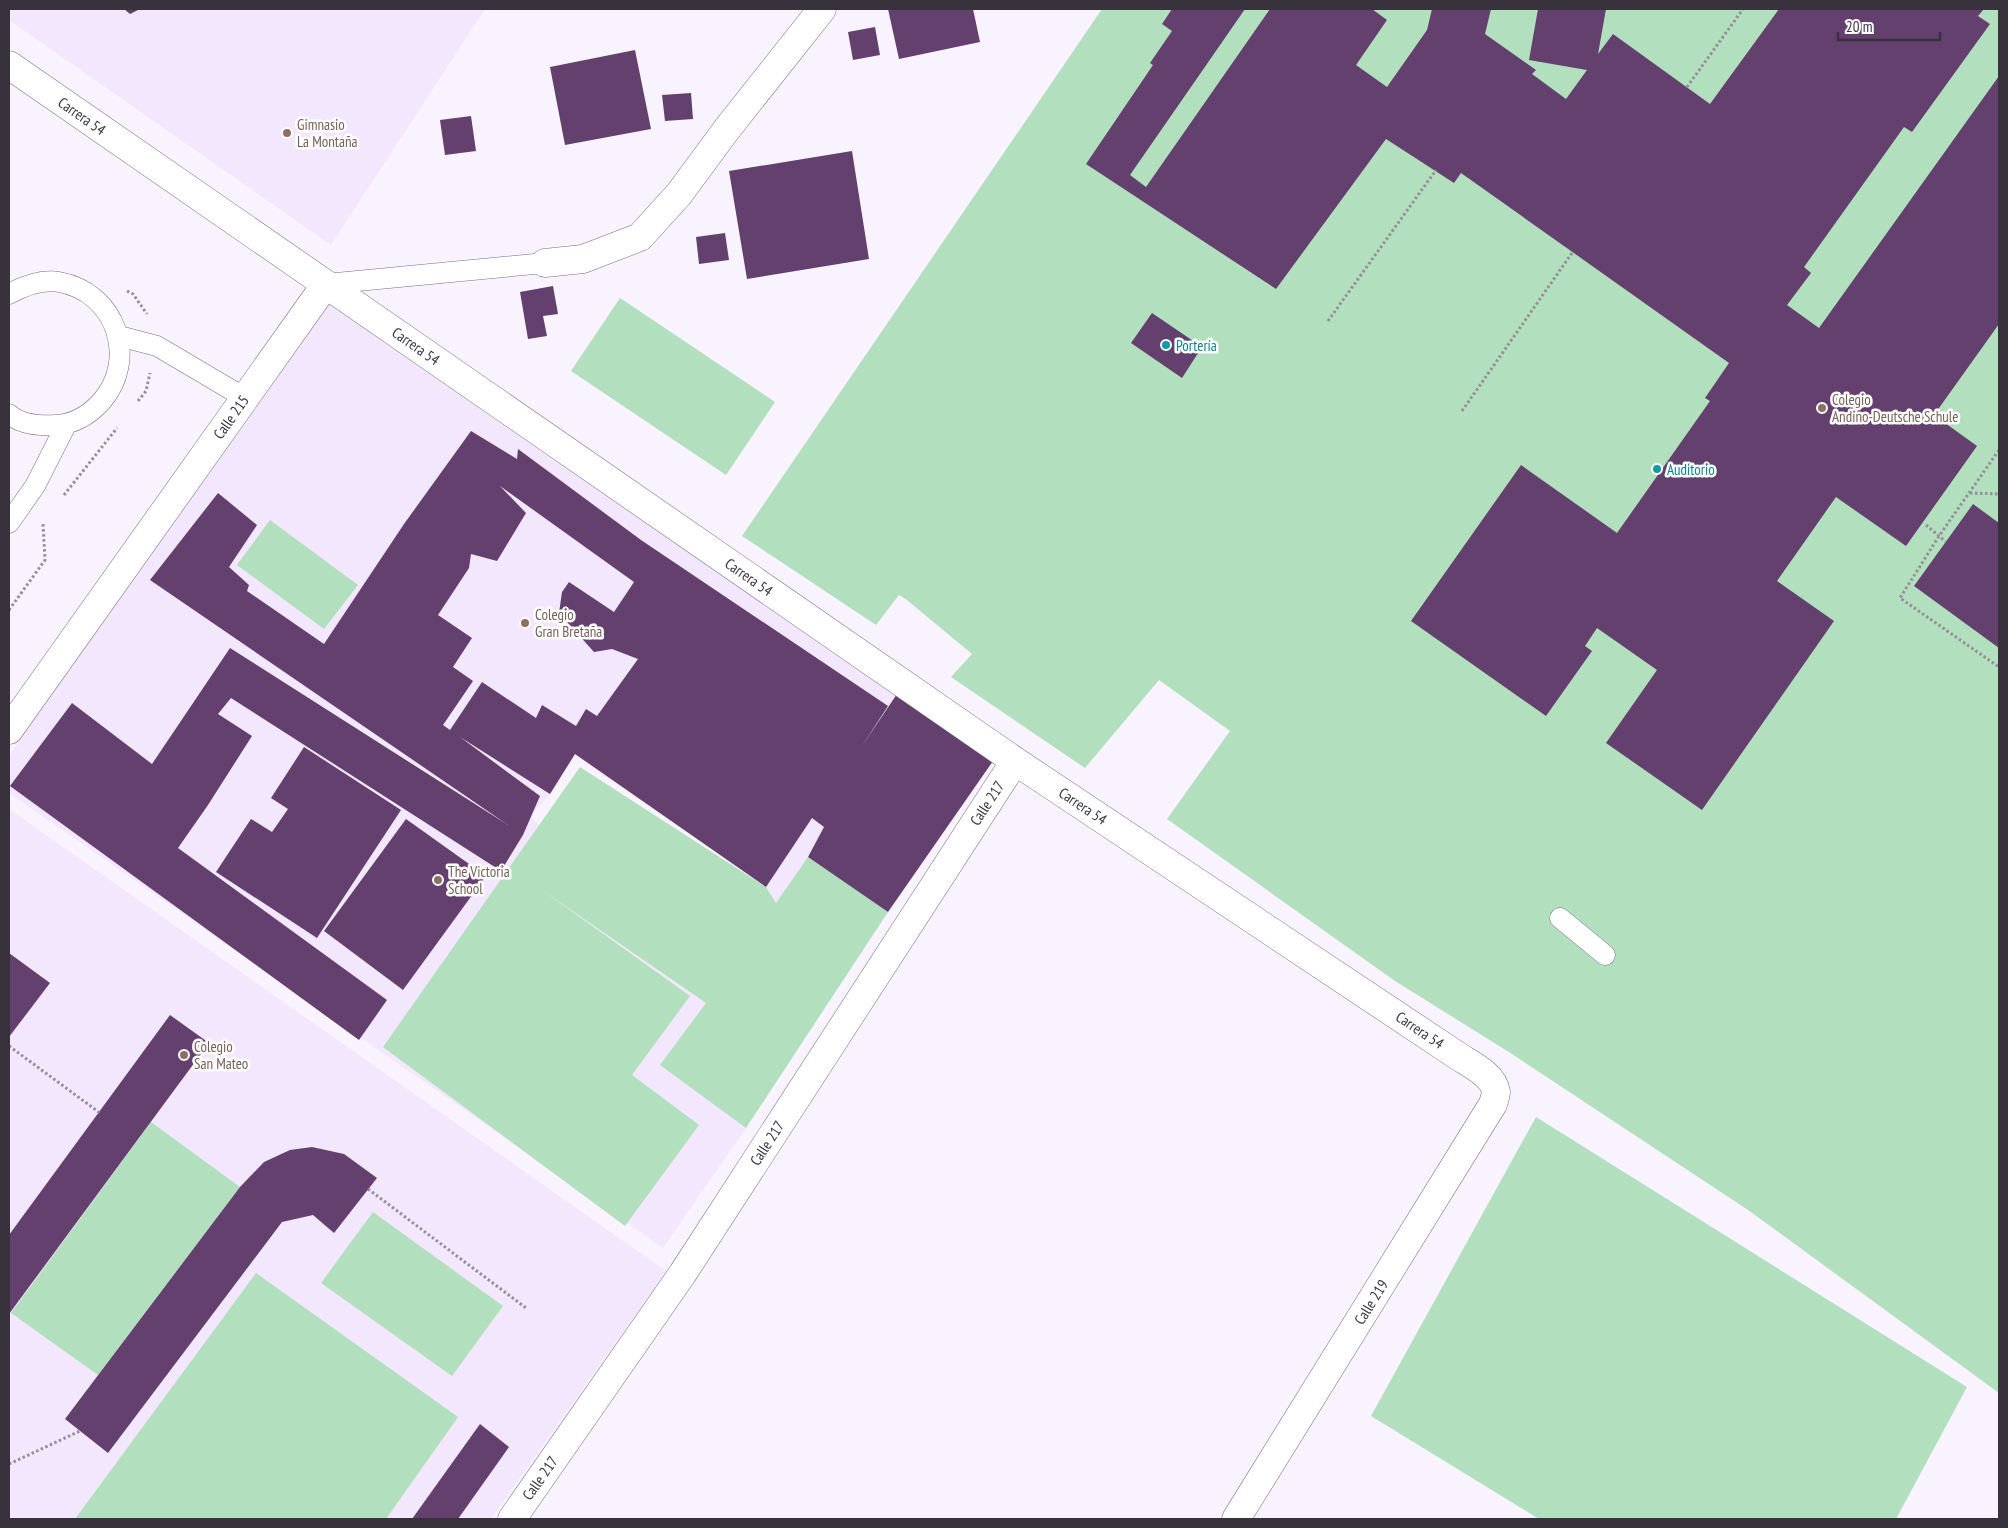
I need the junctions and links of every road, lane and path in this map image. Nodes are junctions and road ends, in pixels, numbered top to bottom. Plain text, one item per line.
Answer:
1 (822, 9) edge
2 (1743, 9) edge
3 (9, 65) edge
4 (1687, 87) dead end
5 (1436, 170) dead end
6 (1572, 252) dead end
7 (546, 263) joint
8 (326, 284) junction
9 (9, 294) edge
10 (1328, 321) dead end
11 (119, 336) junction
12 (245, 398) junction
13 (1462, 411) dead end
14 (9, 414) edge
15 (66, 424) junction
16 (1999, 450) edge
17 (1969, 493) junction
18 (1999, 494) edge
19 (9, 523) edge
20 (1926, 525) dead end
21 (1939, 536) junction
22 (1946, 542) dead end
23 (1999, 667) edge
24 (9, 730) edge
25 (1015, 761) junction
26 (1560, 918) dead end
27 (1605, 955) dead end
28 (9, 1046) edge
29 (1493, 1082) joint
30 (100, 1113) dead end
31 (368, 1189) dead end
32 (526, 1308) dead end
33 (80, 1431) dead end
34 (9, 1464) edge
35 (512, 1519) edge
36 (1236, 1519) edge

1 - 7 street
2 - 4 path
3 - 8 street, Carrera 54
5 - 10 path
6 - 13 path
7 - 8 lane
8 - 12 street, Calle 215
8 - 25 street, Carrera 54
9 - 11 lane
11 - 12 lane
11 - 15 lane
12 - 24 street, Calle 215
14 - 15 lane
15 - 19 lane
16 - 17 path
17 - 18 path
17 - 21 path
20 - 21 path
21 - 22 path
21 - 23 path
25 - 29 street, Carrera 54
25 - 35 street, Calle 217
26 - 27 lane
28 - 30 path
29 - 36 street, Calle 219
31 - 32 path
33 - 34 path

